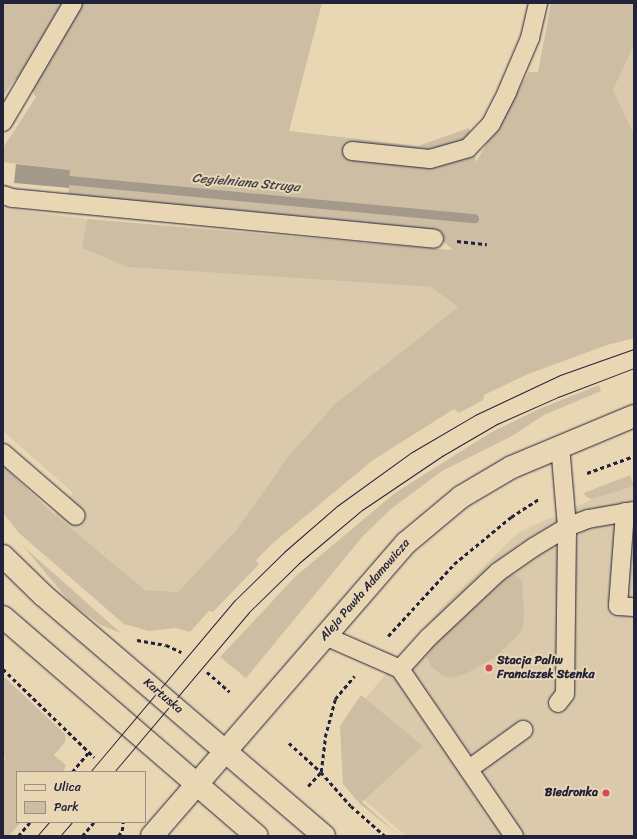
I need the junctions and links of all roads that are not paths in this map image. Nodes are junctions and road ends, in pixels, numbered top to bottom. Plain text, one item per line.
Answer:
1 (73, 3) edge
2 (538, 3) edge
3 (3, 122) edge
4 (352, 151) dead end
5 (3, 195) edge
6 (434, 239) dead end
7 (634, 416) edge
8 (560, 446) junction
9 (3, 453) edge
10 (629, 512) edge
11 (76, 516) dead end
12 (567, 527) junction
13 (3, 556) edge
14 (634, 608) edge
15 (3, 617) edge
16 (325, 636) junction
17 (400, 669) junction
18 (558, 703) dead end
19 (523, 730) dead end
20 (227, 751) junction
21 (470, 769) junction
22 (197, 785) junction
23 (152, 836) edge
24 (257, 836) edge
25 (324, 836) edge
26 (514, 836) edge

1 - 3 lane
2 - 4 lane
5 - 6 lane
7 - 8 street, Aleja Pawła Adamowicza
8 - 12 lane
8 - 16 street, Aleja Pawła Adamowicza
9 - 11 lane
10 - 12 lane
10 - 14 lane
12 - 17 lane
12 - 18 lane
13 - 20 street, Kartuska
15 - 22 street
16 - 17 lane
16 - 20 street, Aleja Pawła Adamowicza
17 - 21 lane
19 - 21 lane
20 - 22 street, Aleja Pawła Adamowicza
20 - 25 street, Kartuska
21 - 26 lane
22 - 23 street, Aleja Pawła Adamowicza
22 - 24 street

